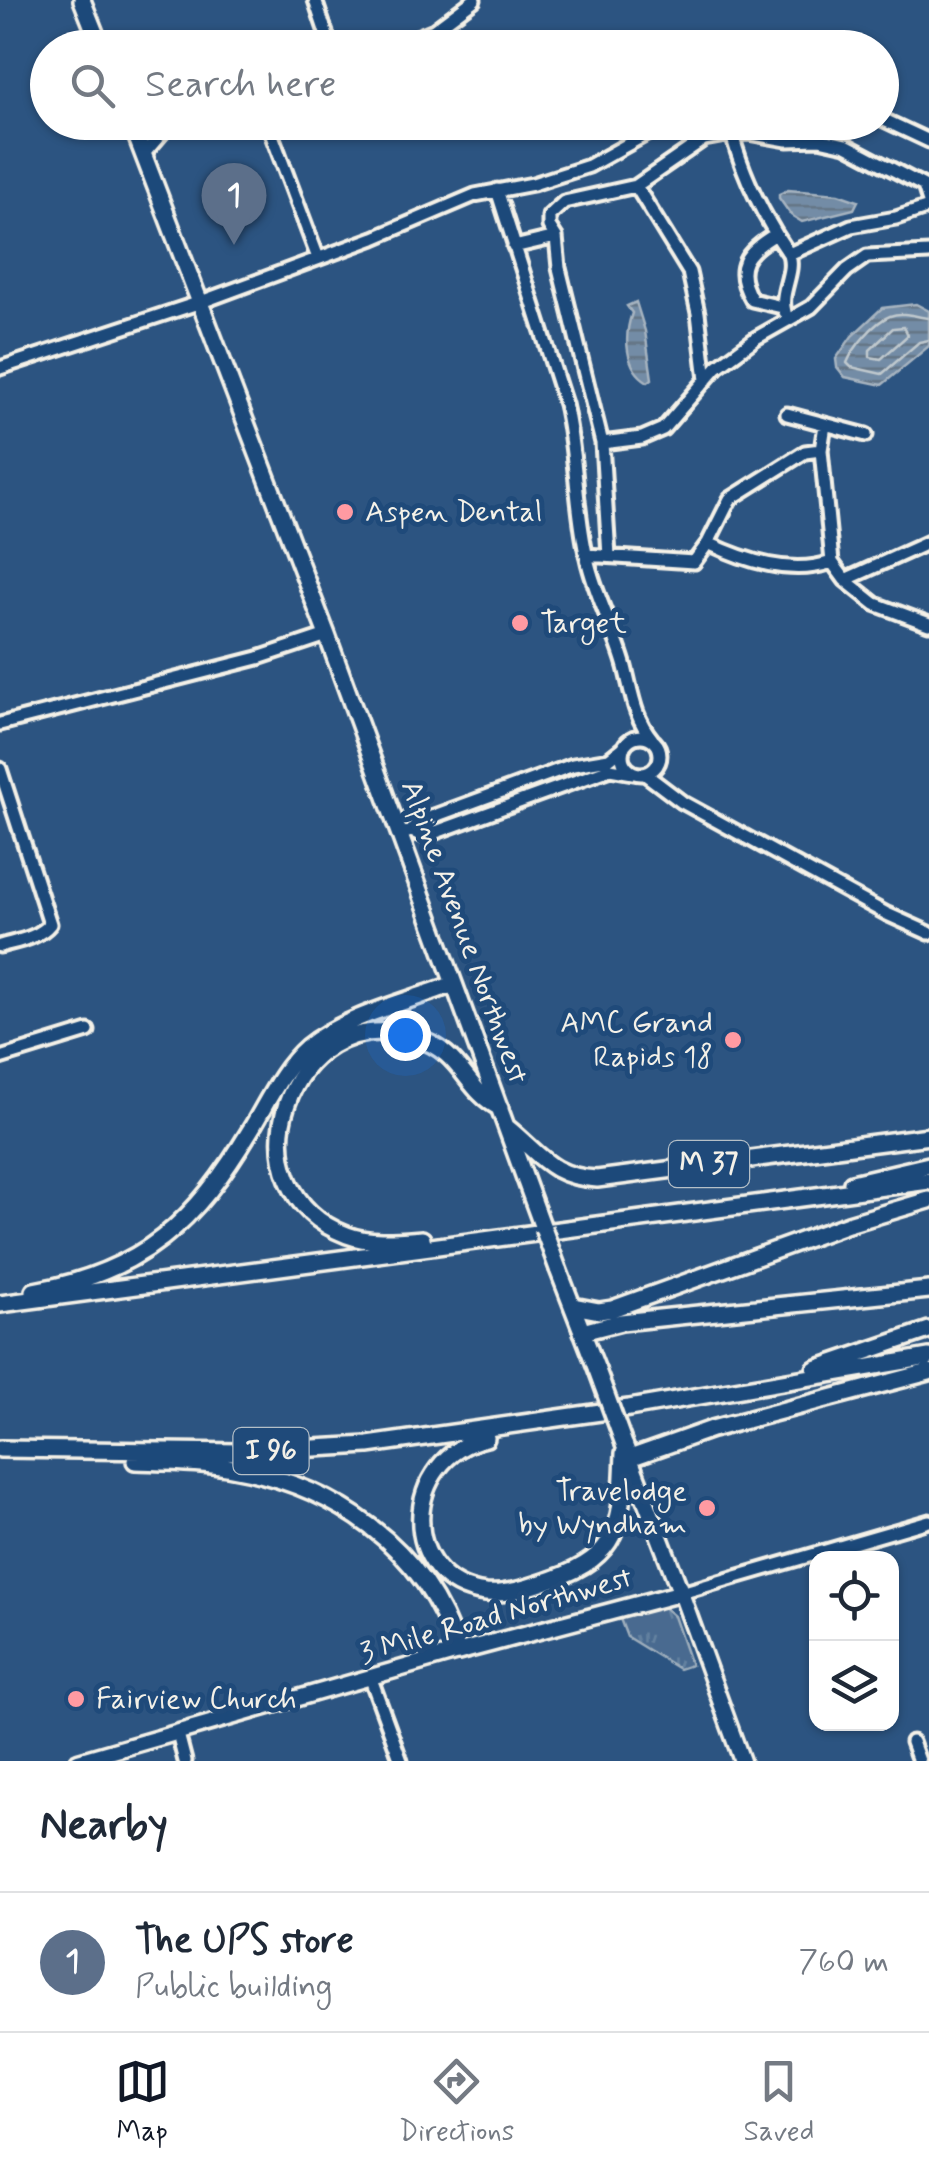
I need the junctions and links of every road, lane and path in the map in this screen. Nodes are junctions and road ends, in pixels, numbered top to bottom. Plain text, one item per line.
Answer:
1 (82, 0) edge
2 (315, 0) edge
3 (474, 0) edge
4 (93, 30) edge
5 (325, 30) edge
6 (434, 30) edge
7 (899, 127) edge
8 (138, 140) edge
9 (156, 140) edge
10 (274, 140) edge
11 (636, 140) edge
12 (701, 140) edge
13 (733, 140) edge
14 (824, 140) edge
15 (929, 141) edge
16 (143, 155) junction
17 (636, 186) junction
18 (496, 190) junction
19 (929, 205) edge
20 (776, 234) junction
21 (556, 238) junction
22 (514, 247) junction
23 (929, 252) edge
24 (789, 254) junction
25 (318, 258) junction
26 (201, 302) junction
27 (785, 313) junction
28 (0, 368) edge
29 (706, 380) junction
30 (788, 414) dead end
31 (826, 424) junction
32 (866, 435) dead end
33 (602, 443) junction
34 (822, 450) junction
35 (929, 542) edge
36 (708, 543) junction
37 (586, 555) junction
38 (610, 556) junction
39 (832, 562) junction
40 (845, 580) junction
41 (929, 624) edge
42 (328, 635) junction
43 (635, 713) junction
44 (0, 724) edge
45 (652, 739) junction
46 (626, 744) junction
47 (659, 762) junction
48 (0, 769) edge
49 (639, 773) junction
50 (669, 792) junction
51 (405, 833) junction
52 (929, 933) edge
53 (0, 946) edge
54 (454, 984) junction
55 (88, 1031) dead end
56 (0, 1058) edge
57 (500, 1108) junction
58 (507, 1127) junction
59 (929, 1136) edge
60 (929, 1165) edge
61 (929, 1181) edge
62 (780, 1200) junction
63 (929, 1200) edge
64 (486, 1240) junction
65 (929, 1290) edge
66 (0, 1296) edge
67 (0, 1304) edge
68 (573, 1306) junction
69 (602, 1326) junction
70 (929, 1330) edge
71 (582, 1332) junction
72 (929, 1357) edge
73 (929, 1372) edge
74 (758, 1386) junction
75 (535, 1422) junction
76 (2, 1449) edge
77 (627, 1451) junction
78 (929, 1521) edge
79 (681, 1592) junction
80 (458, 1652) junction
81 (371, 1679) junction
82 (178, 1734) junction
83 (912, 1742) dead end
84 (78, 1761) edge
85 (185, 1761) edge
86 (401, 1761) edge
87 (742, 1761) edge
88 (919, 1761) edge

1 - 4 highway
2 - 5 street
3 - 6 street
7 - 15 street
8 - 16 highway, Alpine Avenue Northwest
9 - 16 street
10 - 25 street
11 - 18 street
12 - 17 street
13 - 20 street
14 - 19 street
16 - 26 highway, Alpine Avenue Northwest
17 - 21 street
17 - 29 street
18 - 22 street
18 - 25 street
19 - 24 street
20 - 24 street
20 - 27 street
21 - 22 street
21 - 33 street
22 - 37 street
23 - 27 street
24 - 27 street
25 - 26 street
26 - 28 street
26 - 42 highway, Alpine Avenue Northwest
27 - 29 street
29 - 33 street
30 - 31 street
31 - 32 street
31 - 34 street
33 - 38 street
34 - 36 street
34 - 39 street
35 - 40 street
36 - 38 street
36 - 39 street
37 - 38 street
37 - 43 street
39 - 40 street
40 - 41 street
42 - 44 street
42 - 51 highway, Alpine Avenue Northwest
43 - 45 street
43 - 46 street
45 - 46 street
45 - 47 street
46 - 49 street
46 - 51 street
47 - 49 street
47 - 50 street
48 - 53 street
49 - 50 street
49 - 51 street
50 - 52 street
51 - 54 highway, Alpine Avenue Northwest / M 37
54 - 57 highway, Alpine Avenue Northwest / M 37
54 - 66 highway
55 - 56 street
57 - 58 highway, Alpine Avenue Northwest / M 37
57 - 64 highway
58 - 59 highway, M 37
58 - 68 highway, Alpine Avenue Northwest / M 37, bridge
60 - 62 highway
61 - 62 highway
62 - 64 highway
63 - 68 highway
64 - 67 highway
65 - 69 highway
68 - 69 highway
68 - 71 highway, Alpine Avenue Northwest / M 37
69 - 71 highway
70 - 74 highway, I 96
71 - 77 highway, Alpine Avenue Northwest / M 37, bridge
72 - 74 highway
73 - 77 highway
74 - 75 highway, I 96
75 - 76 highway, I 96
75 - 77 highway, M 37
76 - 80 highway
77 - 79 highway, Alpine Avenue Northwest
78 - 79 street, 3 Mile Road Northwest
79 - 80 highway, 3 Mile Road Northwest
79 - 87 main road, Alpine Avenue Northwest
80 - 81 main road, 3 Mile Road Northwest
81 - 82 main road, 3 Mile Road Northwest
81 - 86 street
82 - 84 main road, 3 Mile Road Northwest
82 - 85 street
83 - 88 street

